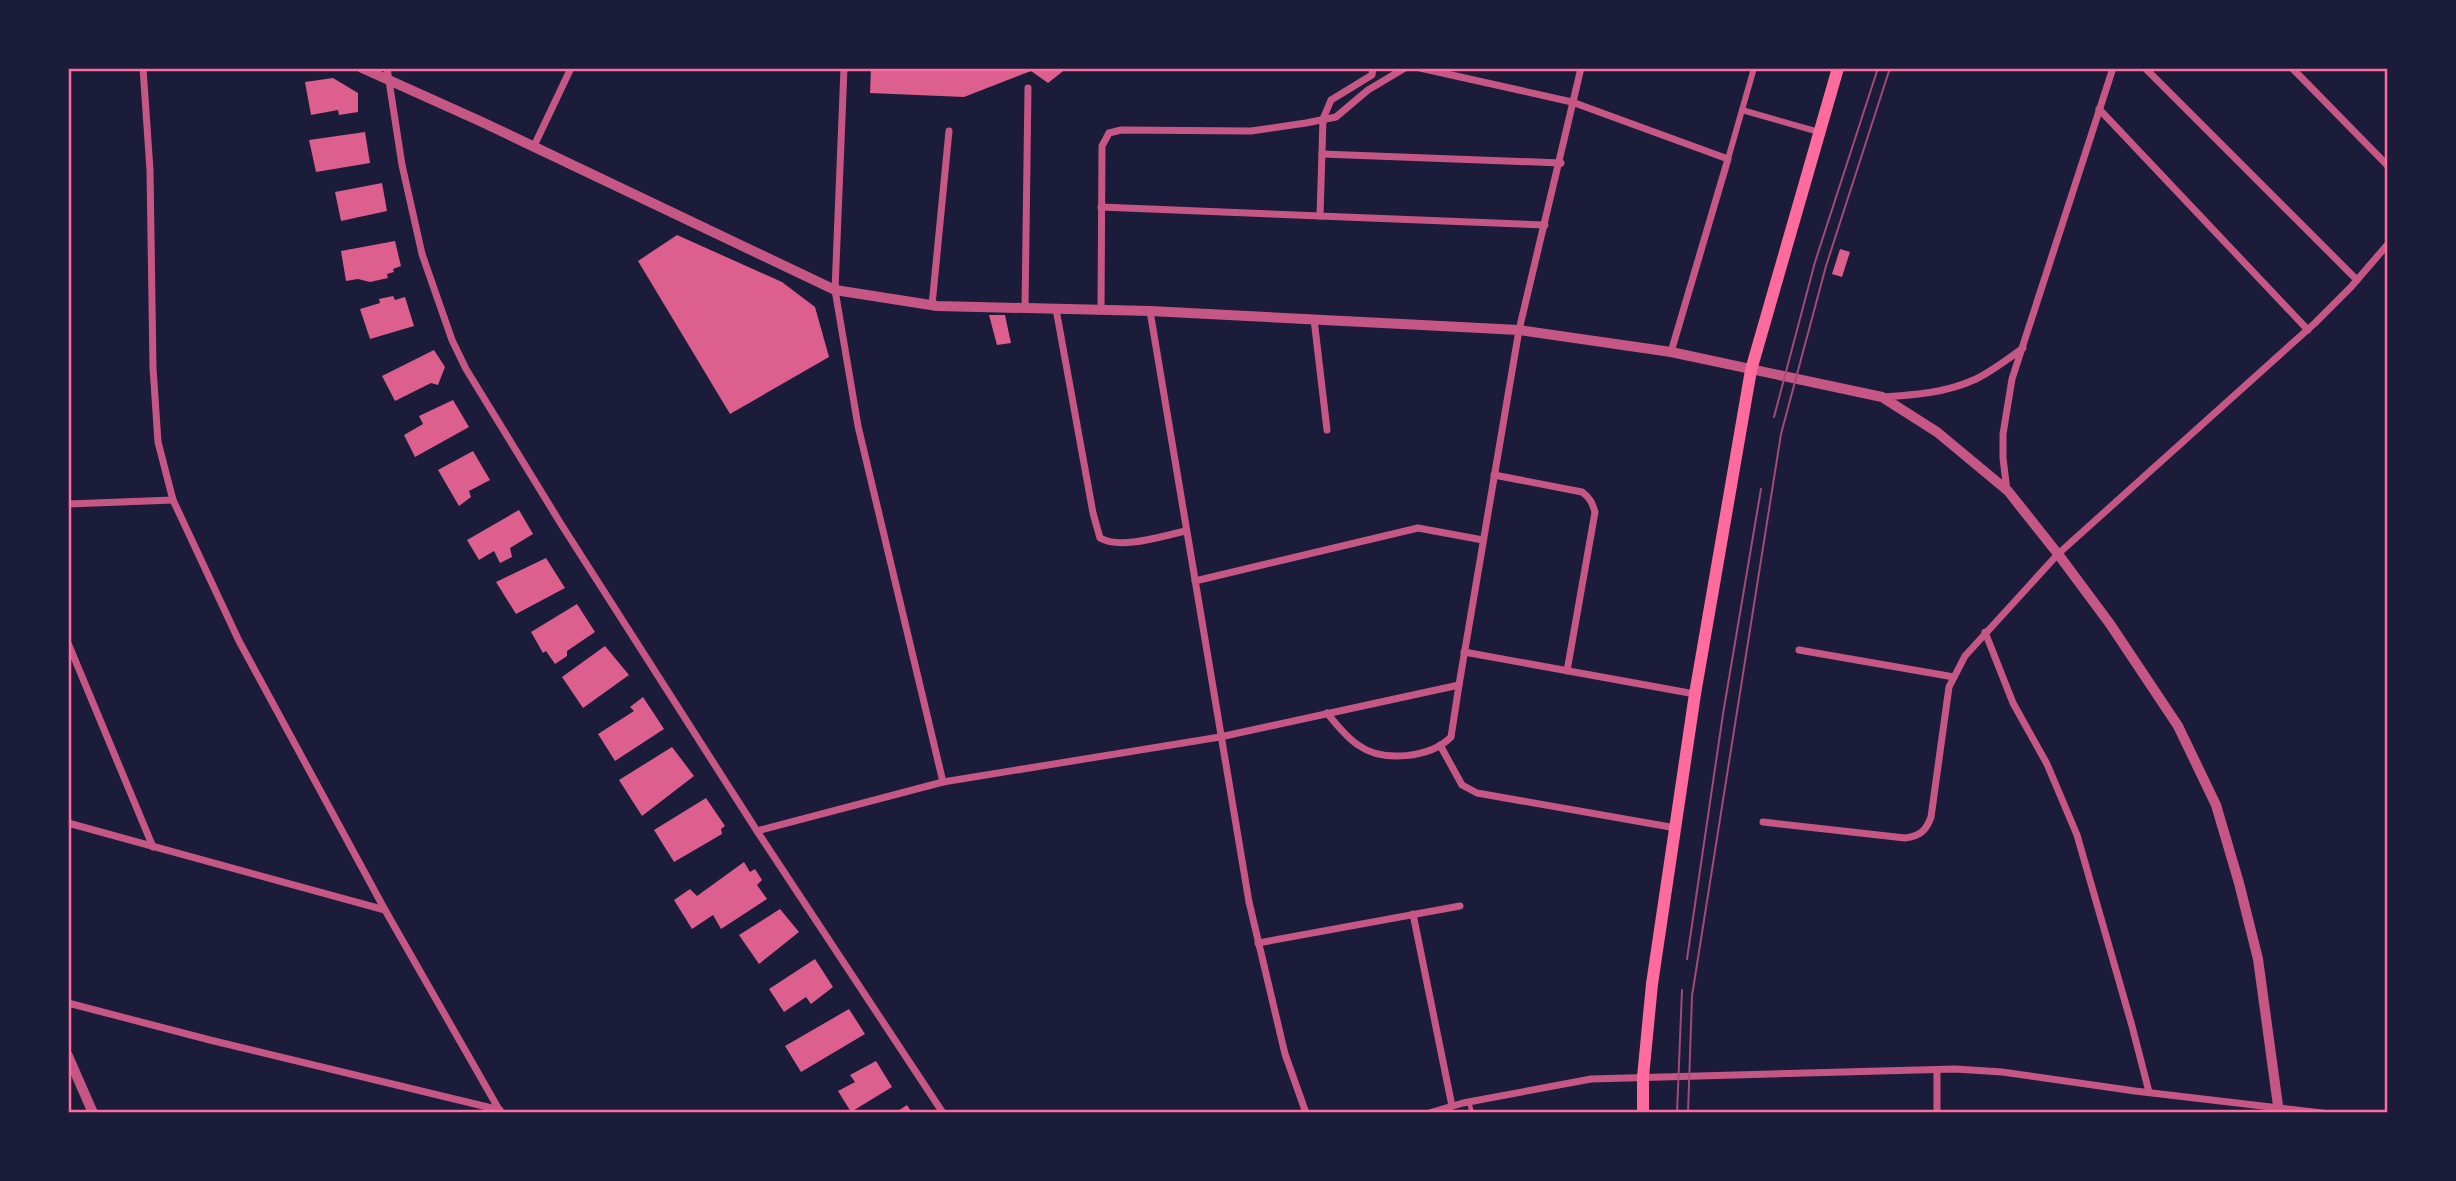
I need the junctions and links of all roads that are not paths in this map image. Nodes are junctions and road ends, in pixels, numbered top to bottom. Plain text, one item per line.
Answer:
1 (143, 68) edge
2 (362, 68) edge
3 (571, 68) edge
4 (844, 68) edge
5 (1373, 68) edge
6 (1405, 68) edge
7 (1420, 68) edge
8 (1581, 68) edge
9 (1754, 68) edge
10 (1838, 68) edge
11 (2146, 68) edge
12 (2292, 68) edge
13 (2110, 70) edge
14 (388, 73) edge
15 (1028, 88) dead end
16 (1572, 102) junction
17 (2099, 109) junction
18 (1742, 110) junction
19 (1323, 119) junction
20 (949, 131) dead end
21 (1819, 132) junction
22 (534, 146) junction
23 (1322, 154) junction
24 (1728, 159) junction
25 (1560, 163) junction
26 (2388, 166) edge
27 (1101, 206) junction
28 (1320, 216) junction
29 (1545, 225) junction
30 (2388, 244) edge
31 (2357, 280) junction
32 (835, 290) junction
33 (932, 305) junction
34 (1025, 308) junction
35 (1056, 309) junction
36 (1101, 310) junction
37 (1150, 311) junction
38 (1314, 319) junction
39 (1519, 330) junction
40 (2308, 330) junction
41 (2023, 348) junction
42 (1671, 352) junction
43 (1751, 370) junction
44 (1882, 397) junction
45 (1327, 430) dead end
46 (1494, 475) junction
47 (2008, 491) junction
48 (173, 500) junction
49 (68, 504) edge
50 (1186, 531) junction
51 (1483, 540) junction
52 (2058, 554) junction
53 (1195, 581) junction
54 (1985, 632) junction
55 (68, 643) edge
56 (1799, 650) dead end
57 (1464, 652) junction
58 (1567, 671) junction
59 (1954, 677) junction
60 (1459, 685) junction
61 (1695, 694) junction
62 (1327, 713) junction
63 (1220, 737) junction
64 (1440, 745) junction
65 (943, 782) junction
66 (68, 822) edge
67 (1763, 822) dead end
68 (1676, 828) junction
69 (757, 831) junction
70 (153, 847) junction
71 (1460, 906) dead end
72 (385, 910) junction
73 (1413, 915) junction
74 (1258, 943) junction
75 (68, 1003) edge
76 (68, 1056) edge
77 (1937, 1070) junction
78 (1643, 1077) junction
79 (2148, 1092) junction
80 (1469, 1102) junction
81 (1452, 1106) junction
82 (2279, 1110) edge
83 (500, 1112) edge
84 (93, 1113) edge
85 (943, 1113) edge
86 (1306, 1113) edge
87 (1429, 1113) edge
88 (1472, 1113) edge
89 (1643, 1113) edge
90 (1937, 1113) edge
91 (2322, 1113) edge

1 - 48 street
2 - 14 street
3 - 22 street
4 - 32 street
5 - 19 street
6 - 19 street
7 - 16 street
8 - 16 street
9 - 18 street
10 - 21 main road
11 - 31 street
12 - 26 street
13 - 17 street
14 - 22 street
14 - 69 street
15 - 34 street
16 - 24 street
16 - 25 street
17 - 40 street
17 - 41 street
18 - 21 street
18 - 24 street
19 - 23 street
19 - 27 street
20 - 33 street
21 - 43 main road
22 - 32 street
23 - 25 street
23 - 28 street
24 - 42 street
25 - 29 street
27 - 28 street
27 - 36 street
28 - 29 street
29 - 39 street
30 - 31 street
31 - 40 street
32 - 33 street
32 - 65 street
33 - 34 street
34 - 35 street
35 - 36 street
35 - 50 street
36 - 37 street
37 - 38 street
37 - 50 street
38 - 39 street
38 - 45 street
39 - 42 street
39 - 46 street
40 - 52 street
41 - 44 street
41 - 47 street
42 - 43 street
43 - 44 street
43 - 61 main road
44 - 47 street
46 - 51 street
46 - 58 street
47 - 52 street
48 - 49 street
48 - 72 street
50 - 53 street
51 - 53 street
51 - 57 street
52 - 54 street
52 - 82 street
53 - 63 street
54 - 59 street
54 - 79 street
55 - 70 street
56 - 59 street
57 - 58 street
57 - 60 street
58 - 61 street
59 - 67 street
60 - 62 street
60 - 64 street
61 - 68 main road
62 - 63 street
62 - 64 street
63 - 65 street
63 - 74 street
64 - 68 street
65 - 69 street
66 - 70 street
68 - 78 main road
69 - 85 street
70 - 72 street
71 - 73 street
72 - 83 street
73 - 74 street
73 - 81 street
74 - 86 street
75 - 83 street
76 - 84 street
77 - 78 street
77 - 79 street
77 - 90 street
78 - 80 street
78 - 89 main road
79 - 82 street
80 - 81 street
80 - 88 lane
81 - 87 street
82 - 91 street

